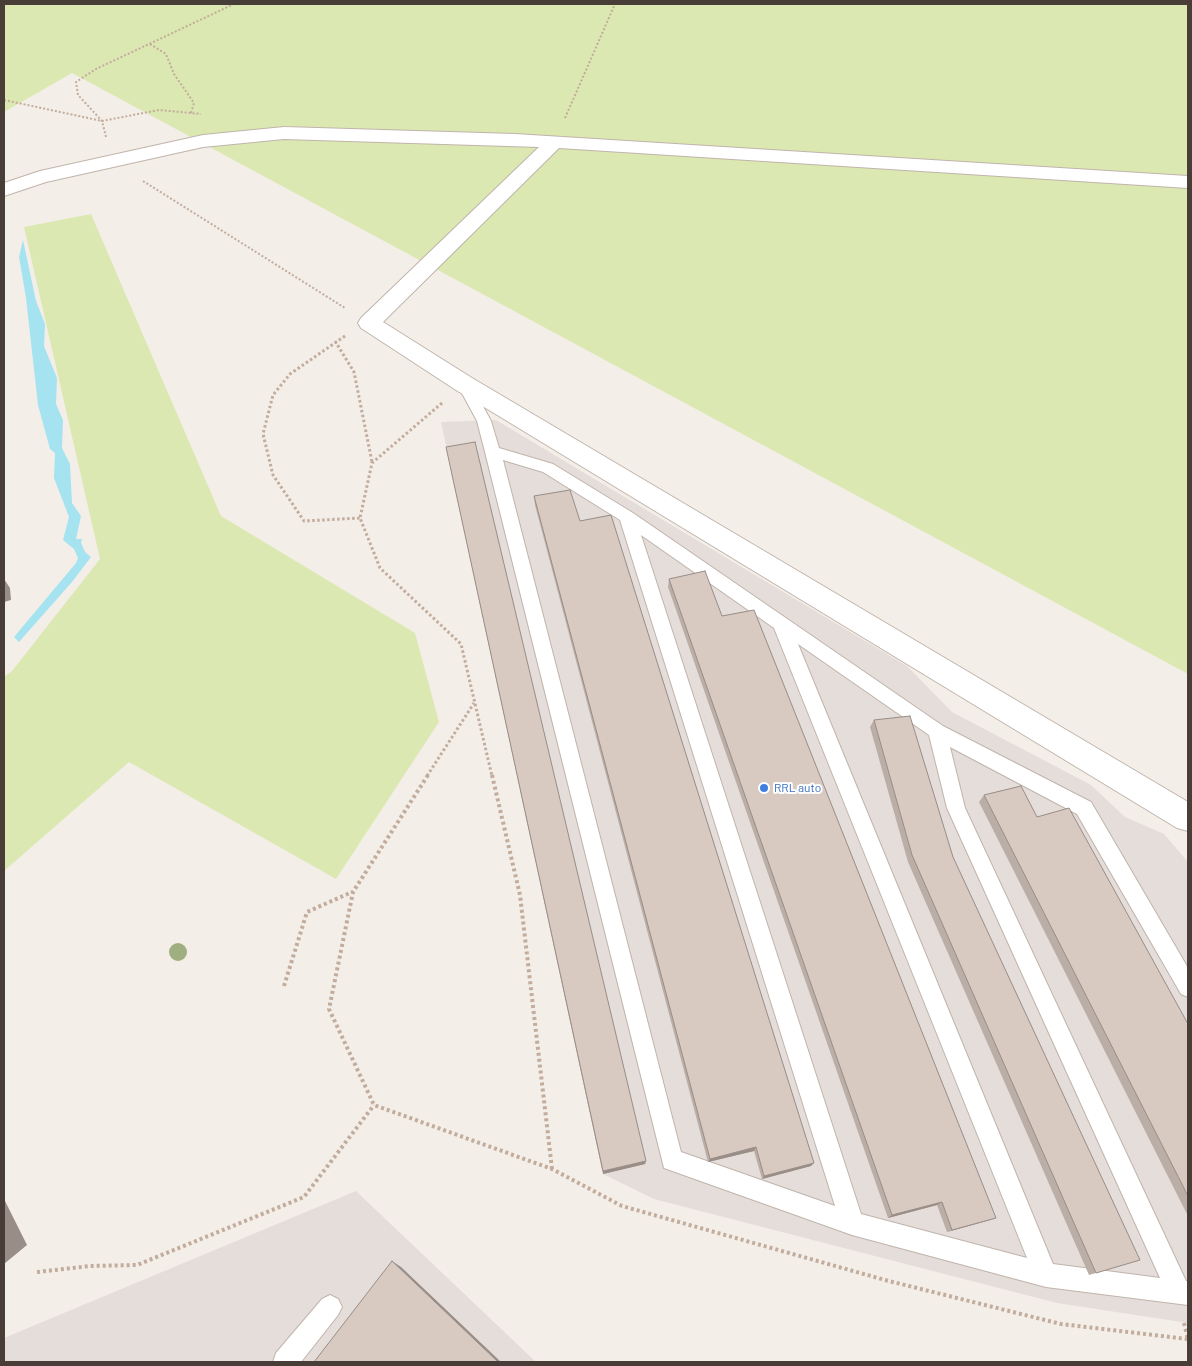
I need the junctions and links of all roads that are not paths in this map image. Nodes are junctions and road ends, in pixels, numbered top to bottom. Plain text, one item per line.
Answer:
1 (554, 143) junction
2 (40, 177) junction
3 (4, 181) edge
4 (1188, 182) edge
5 (4, 190) edge
6 (464, 384) junction
7 (493, 452) junction
8 (627, 517) junction
9 (781, 623) junction
10 (938, 731) junction
11 (1188, 818) edge
12 (1188, 988) edge
13 (852, 1223) junction
14 (1046, 1275) junction
15 (1183, 1292) edge
16 (330, 1307) dead end
17 (285, 1362) edge

1 - 2 street
1 - 4 street
1 - 6 street
2 - 3 street
2 - 5 street
6 - 7 lane
6 - 11 street
7 - 8 lane
7 - 13 lane
8 - 9 lane
8 - 13 lane
9 - 10 lane
9 - 14 lane
10 - 12 lane
10 - 15 lane
13 - 14 lane
14 - 15 lane
16 - 17 lane

